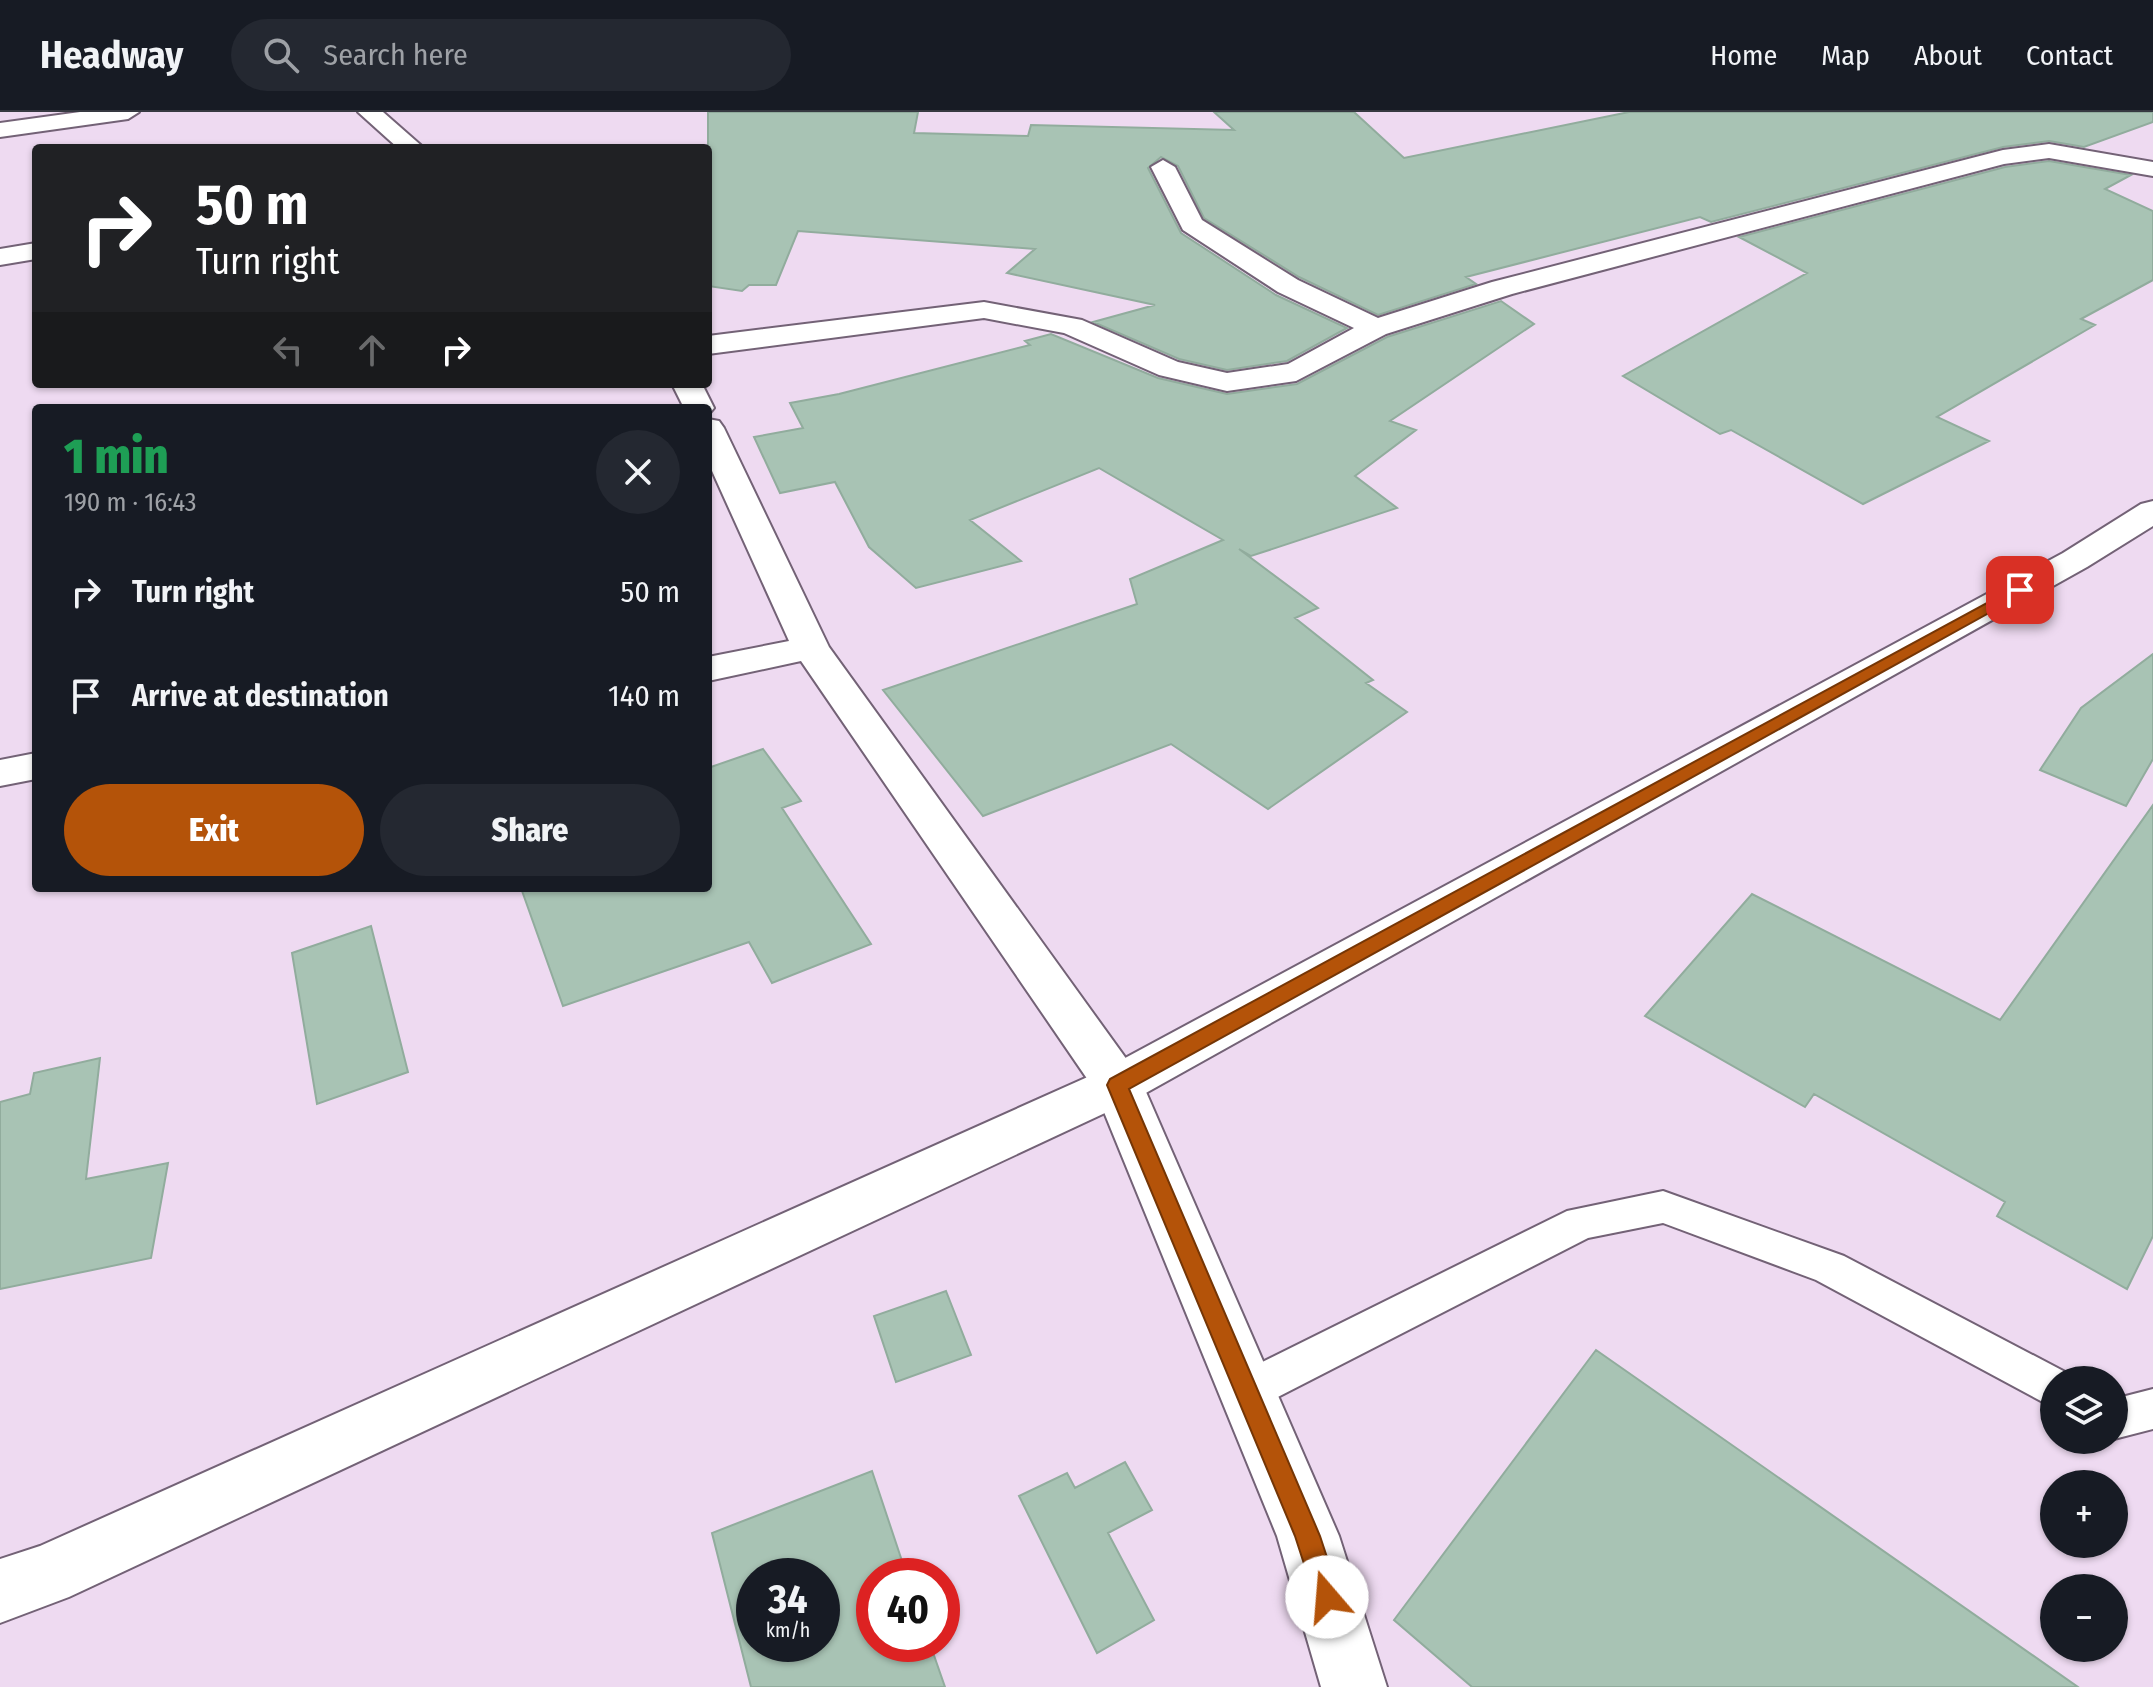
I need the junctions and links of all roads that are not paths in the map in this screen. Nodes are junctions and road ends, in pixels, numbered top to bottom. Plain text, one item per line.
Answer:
1 (128, 112) edge
2 (369, 112) edge
3 (0, 130) edge
4 (407, 144) edge
5 (1163, 167) dead end
6 (2153, 169) edge
7 (32, 252) edge
8 (0, 257) edge
9 (1376, 328) junction
10 (712, 344) edge
11 (712, 437) edge
12 (2153, 511) edge
13 (811, 648) junction
14 (712, 668) edge
15 (32, 767) edge
16 (0, 773) edge
17 (1118, 1085) junction
18 (2040, 1380) edge
19 (1247, 1391) junction
20 (2153, 1409) edge
21 (2128, 1415) edge
22 (0, 1591) edge
23 (1354, 1687) edge

1 - 3 street
2 - 4 street
5 - 9 street
6 - 9 street
7 - 8 street
9 - 10 street
11 - 13 street
12 - 17 street
13 - 14 street
13 - 17 street
15 - 16 street
17 - 19 street
17 - 22 street
18 - 19 lane
19 - 23 street
20 - 21 lane

